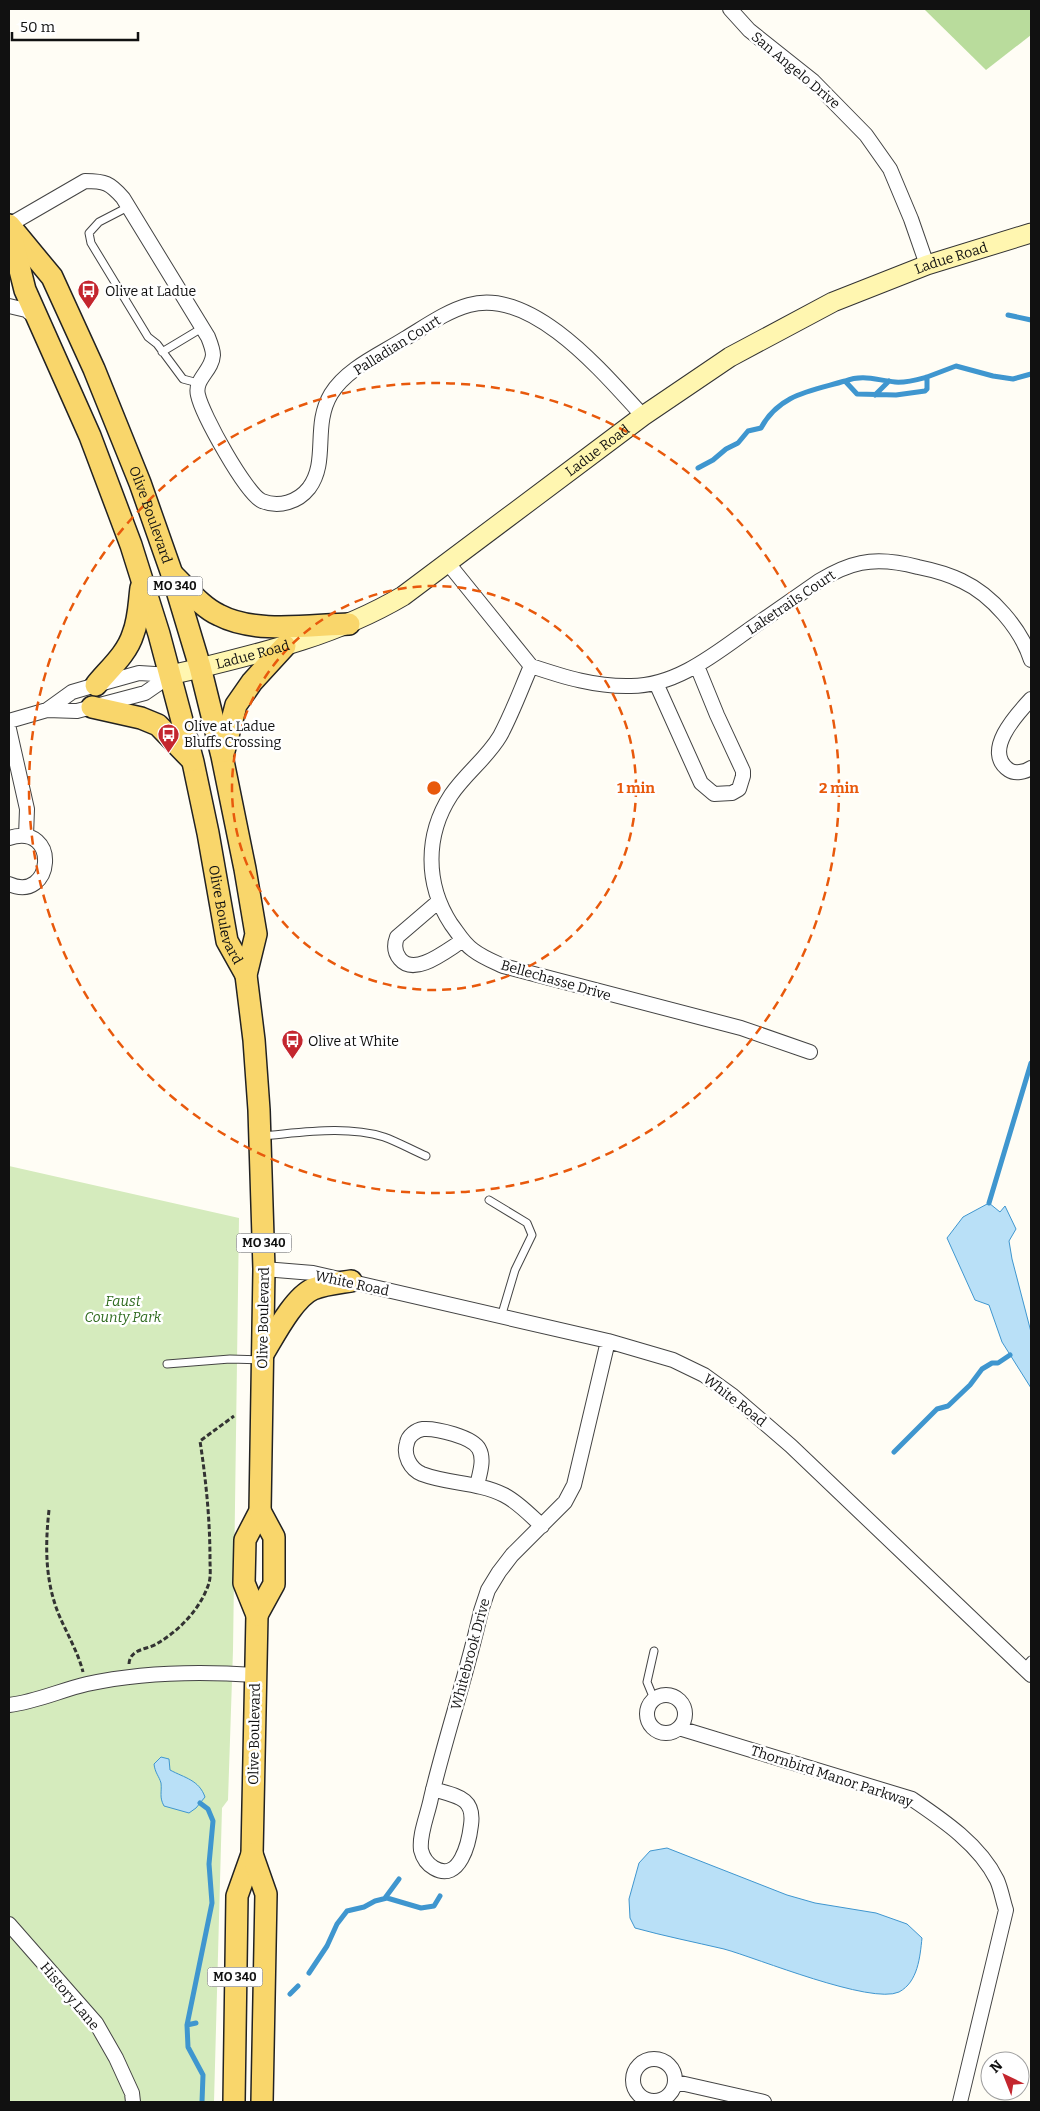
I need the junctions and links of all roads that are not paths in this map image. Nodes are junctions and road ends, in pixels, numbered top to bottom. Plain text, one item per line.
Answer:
1 (730, 9) edge
2 (128, 207) junction
3 (9, 225) edge
4 (1031, 233) edge
5 (927, 265) junction
6 (9, 306) edge
7 (40, 321) junction
8 (202, 328) junction
9 (162, 352) junction
10 (198, 382) junction
11 (643, 416) junction
12 (447, 562) junction
13 (172, 574) junction
14 (142, 580) junction
15 (349, 624) junction
16 (285, 646) junction
17 (1031, 660) edge
18 (531, 666) junction
19 (697, 666) junction
20 (200, 667) junction
21 (171, 675) junction
22 (656, 683) junction
23 (96, 685) junction
24 (1031, 699) edge
25 (92, 707) junction
26 (47, 710) junction
27 (9, 721) edge
28 (9, 729) edge
29 (222, 756) junction
30 (193, 762) junction
31 (1031, 768) edge
32 (26, 836) junction
33 (9, 838) edge
34 (9, 884) edge
35 (439, 901) junction
36 (462, 941) junction
37 (246, 975) junction
38 (810, 1052) dead end
39 (261, 1136) junction
40 (426, 1156) dead end
41 (489, 1200) dead end
42 (264, 1269) junction
43 (351, 1282) junction
44 (501, 1318) junction
45 (608, 1342) junction
46 (263, 1357) junction
47 (167, 1364) dead end
48 (477, 1486) junction
49 (260, 1511) junction
50 (542, 1526) junction
51 (258, 1615) junction
52 (654, 1652) dead end
53 (1029, 1668) edge
54 (255, 1675) junction
55 (654, 1699) junction
56 (9, 1705) edge
57 (679, 1728) junction
58 (434, 1789) junction
59 (252, 1854) junction
60 (9, 1924) edge
61 (676, 2082) dead end
62 (134, 2102) edge
63 (234, 2102) edge
64 (262, 2102) edge
65 (764, 2102) edge
66 (960, 2102) edge

1 - 5 street, San Angelo Drive
2 - 3 street
2 - 8 street
2 - 9 lane
3 - 7 main road, Olive Boulevard / MO 340
3 - 13 main road, Olive Boulevard / MO 340
4 - 5 main road, Ladue Road
5 - 11 main road, Ladue Road
6 - 7 street
7 - 14 main road, Olive Boulevard / MO 340
8 - 9 lane
8 - 10 street
9 - 10 lane
10 - 11 street, Palladian Court
11 - 12 main road, Ladue Road
12 - 15 main road, Ladue Road
12 - 18 street
13 - 15 main road
13 - 20 main road, Olive Boulevard / MO 340
14 - 21 main road, Olive Boulevard / MO 340
14 - 23 main road
15 - 16 main road, Ladue Road
16 - 20 main road, Ladue Road
16 - 29 main road
17 - 19 street, Laketrails Court
18 - 22 street, Laketrails Court
18 - 35 street, Bellechasse Drive
19 - 22 street, Laketrails Court
19 - 22 street
20 - 21 main road, Ladue Road
20 - 29 main road, Olive Boulevard / MO 340
21 - 23 street
21 - 25 street
21 - 30 main road, Olive Boulevard / MO 340
23 - 26 street
24 - 31 street
25 - 26 street
25 - 30 main road
26 - 27 street
28 - 32 street
29 - 37 main road, Olive Boulevard / MO 340
30 - 37 main road, Olive Boulevard / MO 340
32 - 33 street
32 - 34 street
35 - 36 street, Bellechasse Drive
35 - 36 street
36 - 38 street, Bellechasse Drive
37 - 39 main road, Olive Boulevard / MO 340
39 - 40 lane
39 - 42 main road, Olive Boulevard / MO 340
41 - 44 lane
42 - 43 street, White Road
42 - 46 main road, Olive Boulevard / MO 340
43 - 44 street, White Road
43 - 46 main road
44 - 45 street, White Road
45 - 50 street, Whitebrook Drive
45 - 53 street, White Road
46 - 47 lane
46 - 49 main road, Olive Boulevard / MO 340
48 - 48 street
48 - 50 street
49 - 51 main road, Olive Boulevard / MO 340
49 - 51 main road, Olive Boulevard / MO 340
50 - 58 street, Whitebrook Drive
51 - 54 main road, Olive Boulevard / MO 340
52 - 55 lane
54 - 56 street
54 - 59 main road, Olive Boulevard / MO 340
55 - 57 street
55 - 57 street, Thornbird Manor Parkway
57 - 66 street, Thornbird Manor Parkway
58 - 58 street, Whitebrook Drive
59 - 63 main road, Olive Boulevard / MO 340
59 - 64 main road, Olive Boulevard / MO 340
60 - 62 street, History Lane
61 - 65 street

